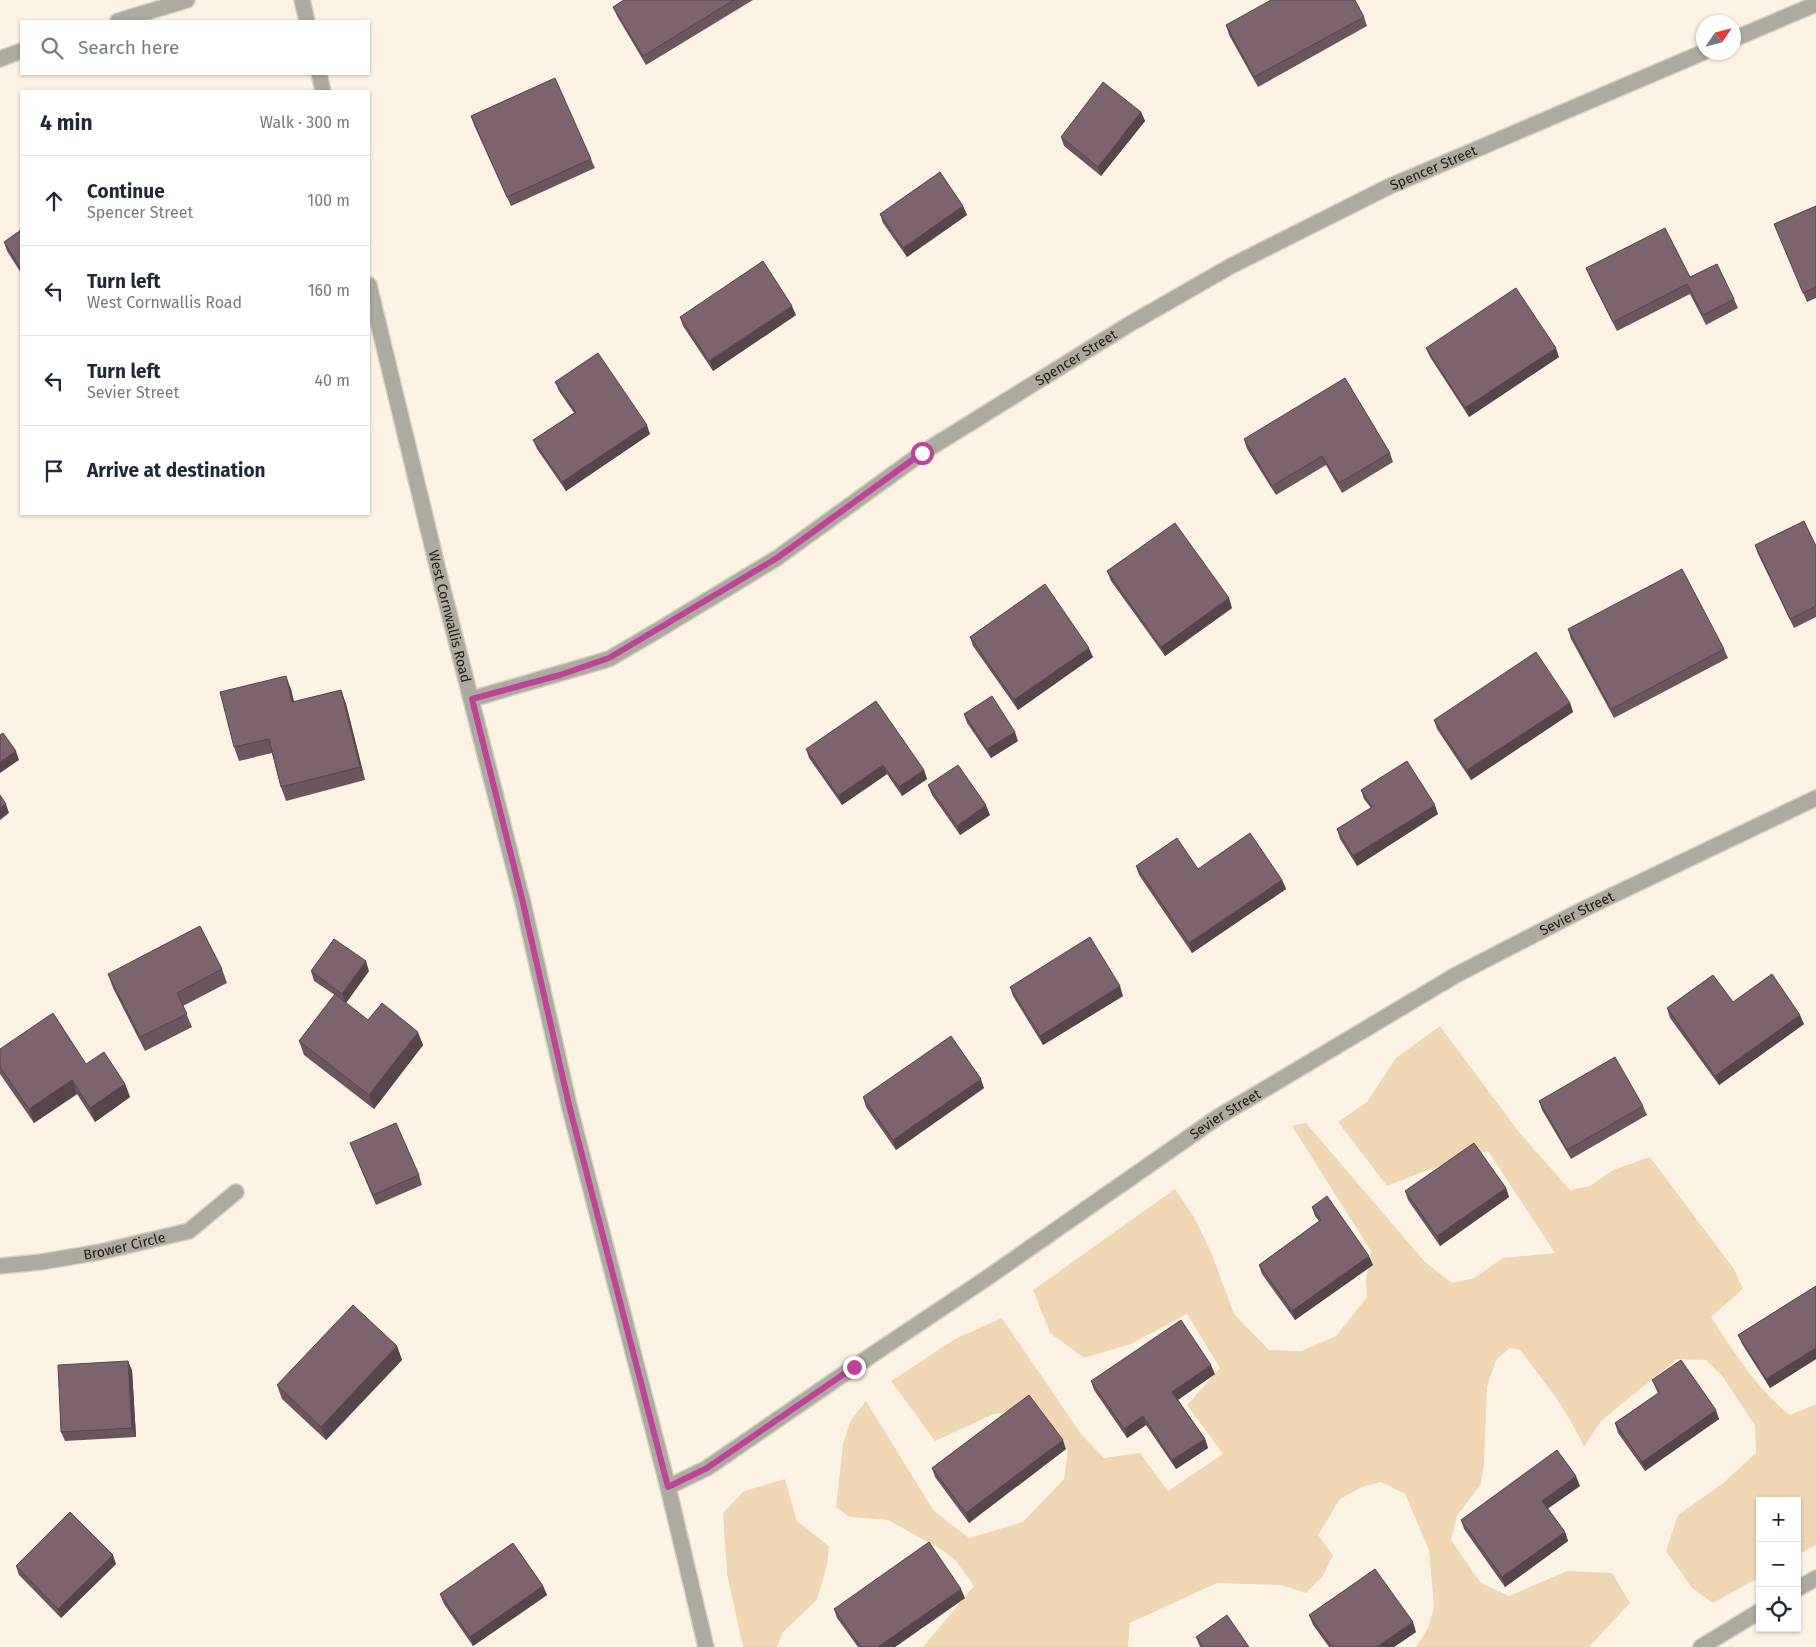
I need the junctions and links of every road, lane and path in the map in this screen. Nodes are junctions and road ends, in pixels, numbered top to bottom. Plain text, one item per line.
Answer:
1 (187, 0) edge
2 (302, 0) edge
3 (1816, 4) edge
4 (121, 20) edge
5 (307, 20) edge
6 (1741, 36) edge
7 (20, 51) edge
8 (1696, 55) edge
9 (0, 59) edge
10 (319, 75) edge
11 (323, 90) edge
12 (370, 289) edge
13 (472, 699) junction
14 (1816, 798) edge
15 (236, 1192) dead end
16 (0, 1266) edge
17 (668, 1487) junction
18 (1816, 1578) edge
19 (1799, 1587) edge
20 (1756, 1613) edge
21 (706, 1647) edge
22 (1701, 1647) edge

1 - 4 street
2 - 5 street
3 - 6 street
7 - 9 street
8 - 13 street, Spencer Street
10 - 11 street
12 - 13 street, West Cornwallis Road
13 - 17 street, West Cornwallis Road
14 - 17 street, Sevier Street
15 - 16 street, Brower Circle
17 - 21 street, West Cornwallis Road
18 - 19 street
20 - 22 street

